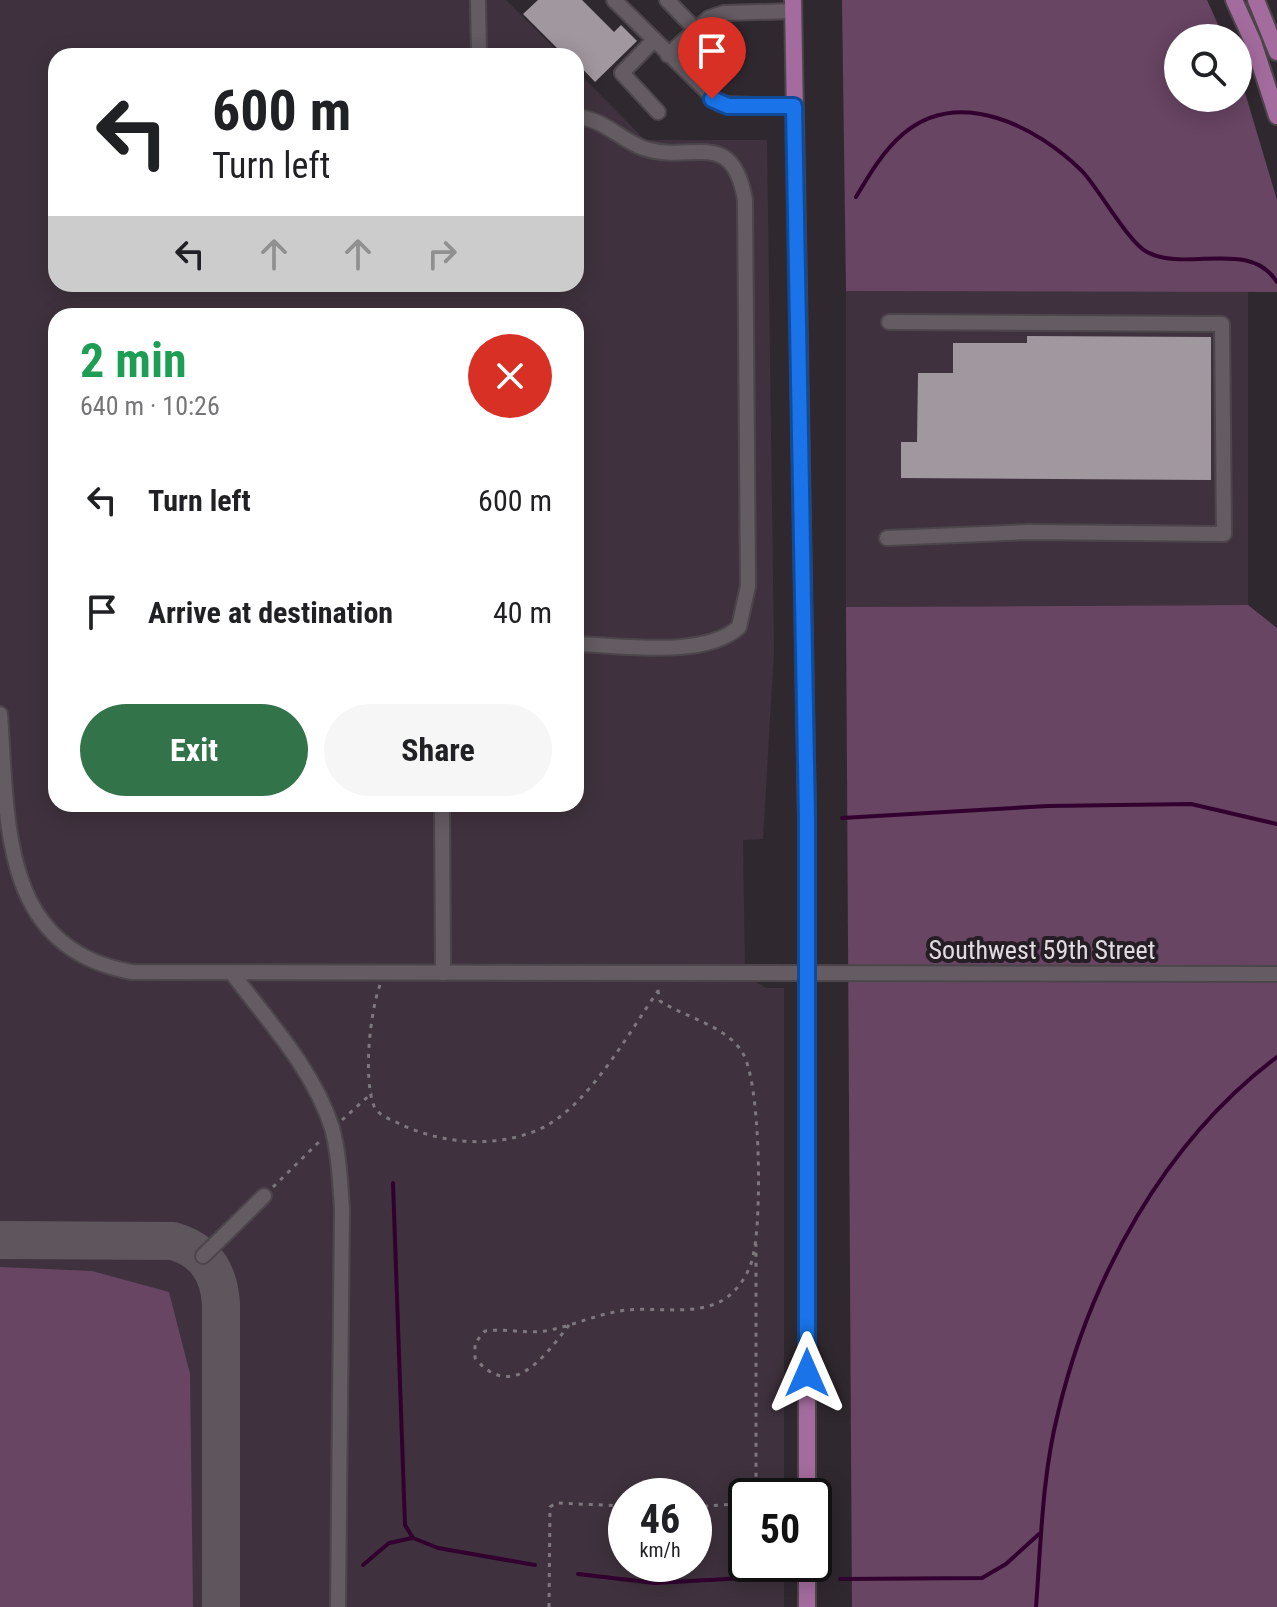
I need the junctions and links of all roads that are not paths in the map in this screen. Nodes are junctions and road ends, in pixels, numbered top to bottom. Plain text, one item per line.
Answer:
1 (478, 0) edge
2 (614, 0) edge
3 (667, 0) edge
4 (1234, 0) edge
5 (1256, 0) edge
6 (793, 5) edge
7 (696, 30) junction
8 (654, 40) junction
9 (479, 48) edge
10 (1277, 52) edge
11 (668, 55) junction
12 (794, 106) junction
13 (658, 112) dead end
14 (1277, 116) edge
15 (584, 118) edge
16 (889, 322) dead end
17 (887, 538) dead end
18 (584, 644) edge
19 (0, 714) edge
20 (442, 812) edge
21 (232, 973) junction
22 (443, 973) junction
23 (807, 973) junction
24 (1277, 974) edge
25 (264, 1196) road end
26 (203, 1256) dead end
27 (807, 1478) edge
28 (807, 1582) edge
29 (338, 1607) edge
30 (807, 1607) edge

1 - 9 street
2 - 8 street
3 - 7 street
4 - 14 main road
5 - 10 main road
6 - 7 street
6 - 12 main road
7 - 11 street
8 - 11 street
8 - 13 street
11 - 12 street
12 - 23 main road
15 - 18 street
16 - 17 street
19 - 21 street, Southwest 59th Street
20 - 22 street
21 - 22 street, Southwest 59th Street
21 - 29 street
22 - 23 street, Southwest 59th Street
23 - 24 street, Southwest 59th Street
23 - 27 main road
25 - 26 street
28 - 30 main road

